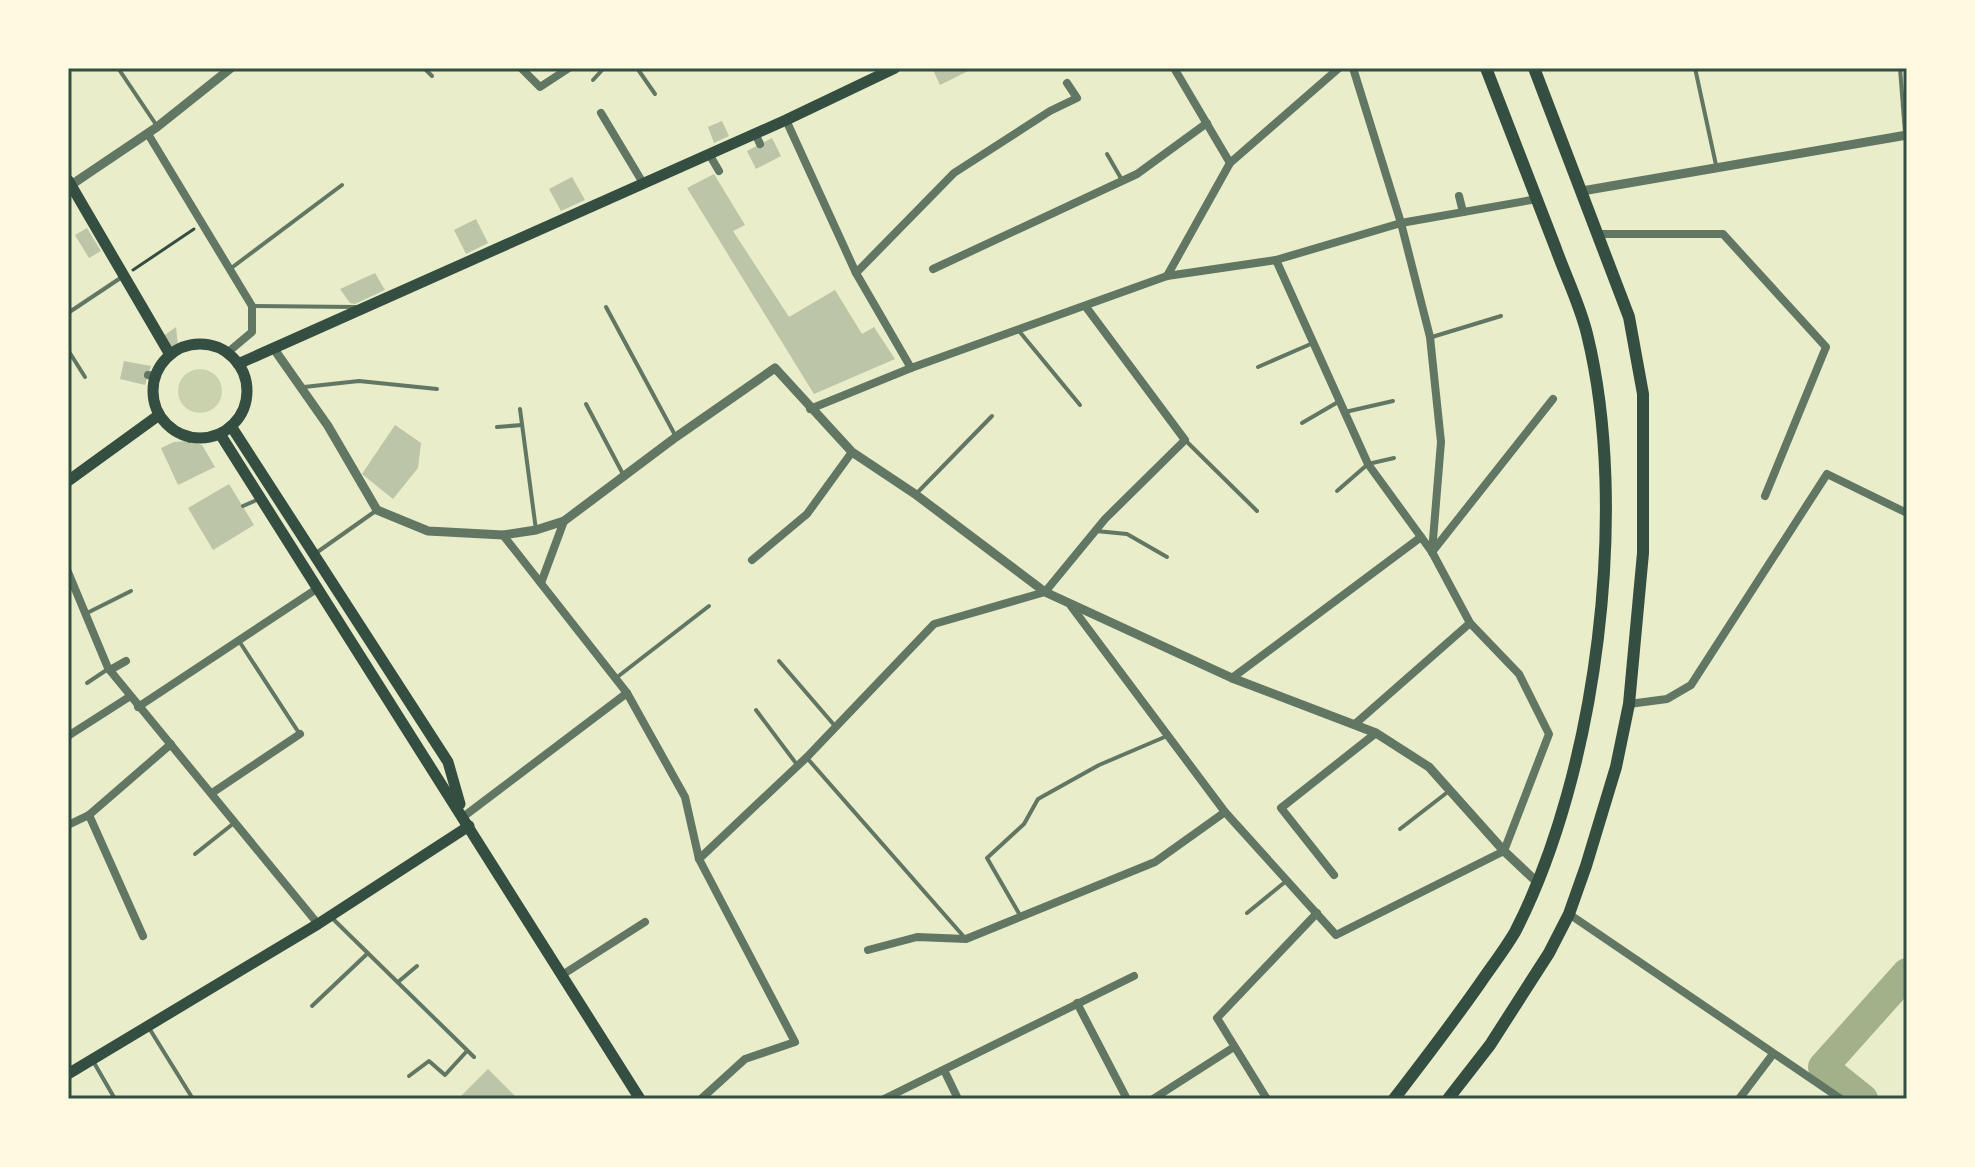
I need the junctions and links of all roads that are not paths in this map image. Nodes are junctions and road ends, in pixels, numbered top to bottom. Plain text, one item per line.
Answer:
1 (118, 68) edge
2 (231, 68) edge
3 (424, 68) edge
4 (521, 68) edge
5 (569, 68) edge
6 (604, 68) edge
7 (637, 68) edge
8 (877, 68) edge
9 (895, 68) edge
10 (1174, 68) edge
11 (1339, 68) edge
12 (1353, 68) edge
13 (1486, 68) edge
14 (1534, 68) edge
15 (1695, 68) edge
16 (1900, 68) edge
17 (432, 76) dead end
18 (593, 80) dead end
19 (865, 82) junction
20 (1067, 83) dead end
21 (655, 94) dead end
22 (601, 113) dead end
23 (786, 120) junction
24 (1207, 123) junction
25 (157, 127) junction
26 (148, 134) junction
27 (1906, 135) edge
28 (709, 154) junction
29 (1107, 154) dead end
30 (1230, 163) junction
31 (1717, 168) junction
32 (719, 171) dead end
33 (1122, 181) junction
34 (70, 182) edge
35 (643, 183) junction
36 (342, 185) dead end
37 (1582, 191) junction
38 (1459, 196) dead end
39 (1537, 199) junction
40 (1463, 212) junction
41 (1401, 223) junction
42 (1598, 234) junction
43 (1276, 260) junction
44 (230, 269) junction
45 (933, 269) dead end
46 (856, 273) junction
47 (124, 276) junction
48 (1167, 276) junction
49 (252, 306) junction
50 (367, 307) junction
51 (606, 307) dead end
52 (1086, 307) junction
53 (68, 313) edge
54 (1501, 316) dead end
55 (1018, 329) junction
56 (1430, 337) junction
57 (1313, 343) junction
58 (274, 349) junction
59 (68, 350) edge
60 (170, 352) junction
61 (227, 353) junction
62 (238, 364) junction
63 (1258, 367) dead end
64 (911, 368) junction
65 (85, 377) dead end
66 (301, 387) junction
67 (437, 389) dead end
68 (1553, 399) dead end
69 (1339, 401) junction
70 (1393, 401) dead end
71 (586, 404) dead end
72 (1080, 405) dead end
73 (520, 409) dead end
74 (810, 409) junction
75 (1343, 412) junction
76 (159, 415) junction
77 (992, 416) dead end
78 (1302, 423) dead end
79 (522, 425) junction
80 (231, 426) junction
81 (497, 427) dead end
82 (220, 434) junction
83 (676, 437) junction
84 (1185, 440) junction
85 (852, 452) junction
86 (1394, 458) dead end
87 (1368, 464) junction
88 (624, 476) junction
89 (68, 481) edge
90 (1337, 491) dead end
91 (915, 494) junction
92 (1765, 496) dead end
93 (261, 497) junction
94 (243, 506) dead end
95 (377, 510) junction
96 (1257, 511) dead end
97 (1907, 513) edge
98 (564, 521) junction
99 (536, 530) junction
100 (1095, 531) junction
101 (503, 535) junction
102 (1421, 537) junction
103 (1432, 552) junction
104 (314, 554) junction
105 (1167, 557) dead end
106 (752, 560) dead end
107 (68, 572) edge
108 (541, 583) junction
109 (318, 588) junction
110 (131, 591) dead end
111 (1045, 592) junction
112 (709, 606) dead end
113 (1071, 606) junction
114 (86, 613) junction
115 (1470, 623) junction
116 (239, 641) junction
117 (126, 661) dead end
118 (779, 661) dead end
119 (109, 669) junction
120 (1232, 678) junction
121 (615, 679) junction
122 (87, 683) dead end
123 (627, 693) junction
124 (129, 697) junction
125 (1629, 704) junction
126 (138, 707) junction
127 (756, 710) dead end
128 (1355, 724) junction
129 (835, 726) junction
130 (1376, 733) junction
131 (300, 734) joint
132 (1170, 735) junction
133 (68, 736) edge
134 (171, 744) junction
135 (807, 757) junction
136 (798, 766) junction
137 (1449, 791) junction
138 (212, 793) junction
139 (1225, 812) junction
140 (89, 815) junction
141 (466, 822) junction
142 (234, 823) junction
143 (68, 825) edge
144 (1400, 829) dead end
145 (1504, 851) junction
146 (195, 854) dead end
147 (699, 859) junction
148 (1334, 875) dead end
149 (1287, 880) junction
150 (1538, 883) junction
151 (1247, 913) dead end
152 (1317, 913) junction
153 (1569, 914) junction
154 (331, 916) junction
155 (1021, 917) junction
156 (645, 922) dead end
157 (318, 924) junction
158 (143, 936) dead end
159 (966, 939) junction
160 (868, 950) dead end
161 (368, 953) junction
162 (417, 966) dead end
163 (562, 975) junction
164 (1134, 976) dead end
165 (398, 982) junction
166 (1077, 1003) junction
167 (312, 1006) dead end
168 (148, 1026) junction
169 (1234, 1047) junction
170 (467, 1051) junction
171 (1773, 1054) junction
172 (474, 1057) dead end
173 (92, 1059) junction
174 (944, 1070) junction
175 (68, 1074) edge
176 (409, 1076) dead end
177 (115, 1099) edge
178 (193, 1099) edge
179 (640, 1099) edge
180 (701, 1099) edge
181 (884, 1099) edge
182 (958, 1099) edge
183 (1127, 1099) edge
184 (1153, 1099) edge
185 (1267, 1099) edge
186 (1394, 1099) edge
187 (1448, 1099) edge
188 (1739, 1099) edge
189 (1841, 1099) edge

1 - 25 lane
2 - 25 street
3 - 17 lane
4 - 5 street
6 - 18 lane
7 - 21 lane
8 - 19 street
9 - 19 main road
10 - 24 street
11 - 30 street
12 - 41 street
13 - 39 highway
14 - 37 highway
15 - 31 lane
16 - 27 lane
19 - 23 main road
20 - 46 street
22 - 35 street
23 - 28 main road
23 - 46 street
24 - 30 street
24 - 33 street
25 - 26 street
26 - 34 street
26 - 44 street
27 - 31 street
28 - 32 street
28 - 35 main road
29 - 33 lane
30 - 48 street
31 - 37 street
33 - 45 street
34 - 47 main road
35 - 50 main road
36 - 44 lane
37 - 42 highway
38 - 40 street
39 - 40 street
39 - 150 highway
40 - 41 street
41 - 43 street
41 - 56 street
42 - 92 street
42 - 125 highway
43 - 48 street
43 - 57 street
44 - 49 street
46 - 64 street
47 - 53 lane
47 - 60 main road
48 - 52 street
49 - 50 lane
49 - 61 street
50 - 58 main road
51 - 83 lane
52 - 55 street
52 - 84 street
54 - 56 lane
55 - 64 street
55 - 72 lane
56 - 103 street
57 - 63 lane
57 - 69 street
58 - 62 main road
58 - 66 street
59 - 65 lane
60 - 61 main road
60 - 76 main road
61 - 62 main road
62 - 80 main road
64 - 74 street
66 - 67 lane
66 - 95 street
68 - 103 street
69 - 75 street
69 - 78 lane
70 - 75 lane
71 - 88 lane
73 - 79 lane
74 - 83 street
74 - 85 street
75 - 87 street
76 - 82 main road
76 - 89 main road
77 - 91 lane
79 - 81 lane
79 - 99 lane
80 - 82 main road
80 - 104 main road
82 - 93 main road
83 - 88 street
84 - 96 lane
84 - 100 street
85 - 91 street
85 - 106 street
86 - 87 lane
87 - 90 lane
87 - 102 street
88 - 98 street
91 - 111 street
93 - 94 lane
93 - 109 main road
95 - 101 street
95 - 104 lane
97 - 125 street
98 - 99 street
98 - 108 street
99 - 101 street
100 - 105 lane
100 - 111 street
101 - 108 street
102 - 103 street
102 - 120 street
103 - 115 street
104 - 141 main road
107 - 114 street
108 - 121 street
109 - 116 street
109 - 141 main road
110 - 114 lane
111 - 113 street
111 - 129 street
112 - 121 lane
113 - 120 street
113 - 132 street
114 - 119 street
115 - 128 street
115 - 145 street
116 - 126 street
116 - 131 lane
117 - 119 street
118 - 129 lane
119 - 122 lane
119 - 124 street
120 - 128 street
121 - 123 street
123 - 141 street
123 - 147 street
124 - 126 street
124 - 133 street
125 - 153 highway
126 - 134 street
127 - 136 lane
128 - 130 street
129 - 135 street
130 - 137 street
130 - 148 street
131 - 138 street
132 - 139 street
132 - 155 lane
134 - 138 street
134 - 140 street
135 - 136 street
135 - 159 lane
136 - 147 street
137 - 144 lane
137 - 145 street
138 - 142 street
139 - 149 street
139 - 155 street
140 - 143 street
140 - 158 street
141 - 154 main road
141 - 163 main road
142 - 146 lane
142 - 157 street
145 - 150 street
145 - 152 street
147 - 180 street
149 - 151 lane
149 - 152 street
150 - 186 highway
152 - 169 street
153 - 171 street
153 - 187 highway
154 - 157 main road
154 - 161 lane
155 - 159 street
156 - 163 street
157 - 168 main road
159 - 160 street
161 - 165 lane
161 - 167 lane
162 - 165 lane
163 - 179 main road
164 - 166 street
165 - 170 lane
166 - 174 street
166 - 183 street
168 - 173 main road
168 - 178 lane
169 - 184 street
169 - 185 street
170 - 172 lane
170 - 176 lane
171 - 188 street
171 - 189 street
173 - 175 main road
173 - 177 lane
174 - 181 street
174 - 182 street

